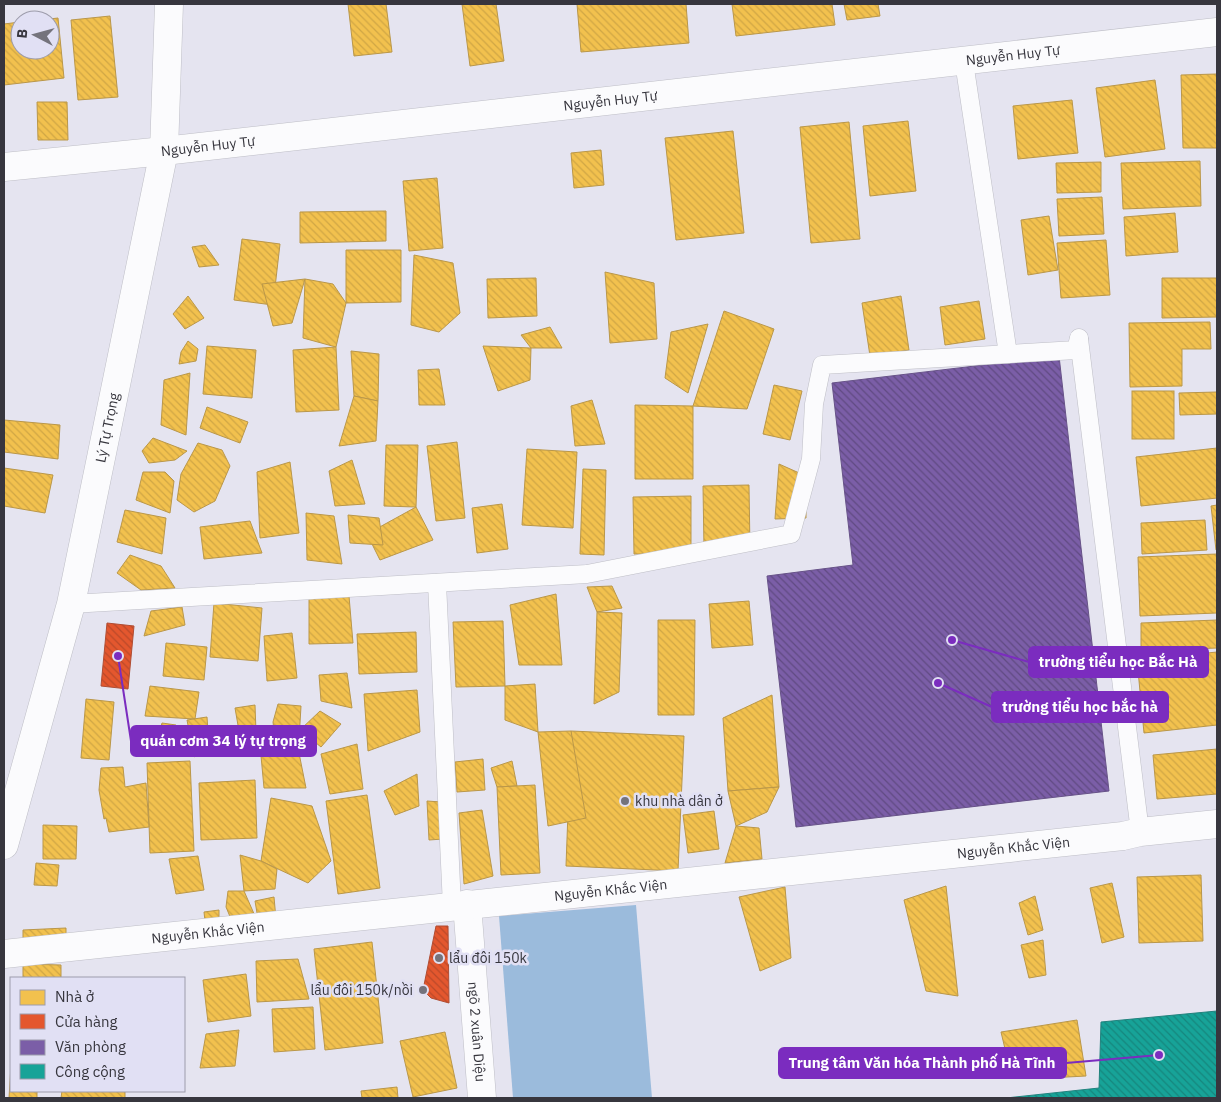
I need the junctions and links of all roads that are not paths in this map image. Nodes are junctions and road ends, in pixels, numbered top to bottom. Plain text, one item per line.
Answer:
1 (169, 4) edge
2 (1217, 32) edge
3 (964, 62) junction
4 (164, 151) junction
5 (4, 167) edge
6 (1008, 354) junction
7 (436, 583) junction
8 (71, 604) junction
9 (1217, 824) edge
10 (1140, 832) junction
11 (4, 845) edge
12 (459, 905) junction
13 (4, 954) edge
14 (482, 1098) edge

1 - 4 street, Lý Tự Trọng
2 - 3 street, Nguyễn Huy Tự
3 - 4 street, Nguyễn Huy Tự
3 - 6 lane
4 - 5 street, Nguyễn Huy Tự
4 - 8 street, Lý Tự Trọng
6 - 7 lane
6 - 10 lane
7 - 8 lane
7 - 12 lane
8 - 11 street, Lý Tự Trọng
9 - 10 street, Nguyễn Khắc Viện
10 - 12 street, Nguyễn Khắc Viện
12 - 13 street, Nguyễn Khắc Viện
12 - 14 street, ngõ 2 xuân Diệu

